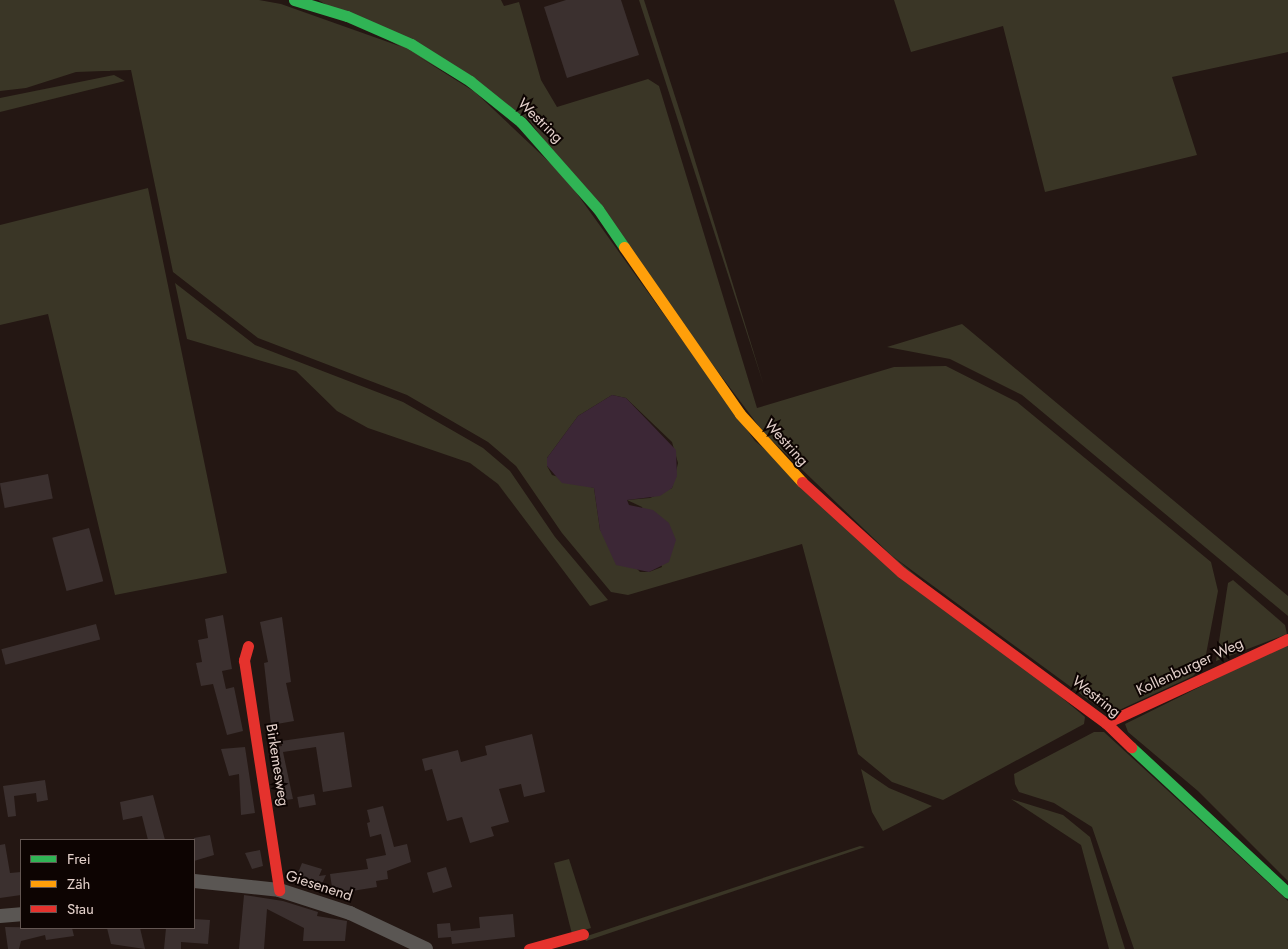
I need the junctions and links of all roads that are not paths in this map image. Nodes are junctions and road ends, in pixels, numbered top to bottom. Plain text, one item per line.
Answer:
1 (294, 0) edge
2 (1288, 639) edge
3 (248, 646) dead end
4 (1106, 723) junction
5 (195, 881) edge
6 (279, 890) junction
7 (1288, 893) edge
8 (20, 914) edge
9 (0, 916) edge
10 (583, 934) dead end
11 (426, 949) edge
12 (529, 949) edge

1 - 4 main road, Westring
2 - 4 main road, Kollenburger Weg
3 - 6 main road, Birkemesweg
4 - 7 main road, Westring
5 - 6 street, Giesenend
6 - 11 street, Giesenend
8 - 9 street
10 - 12 main road

